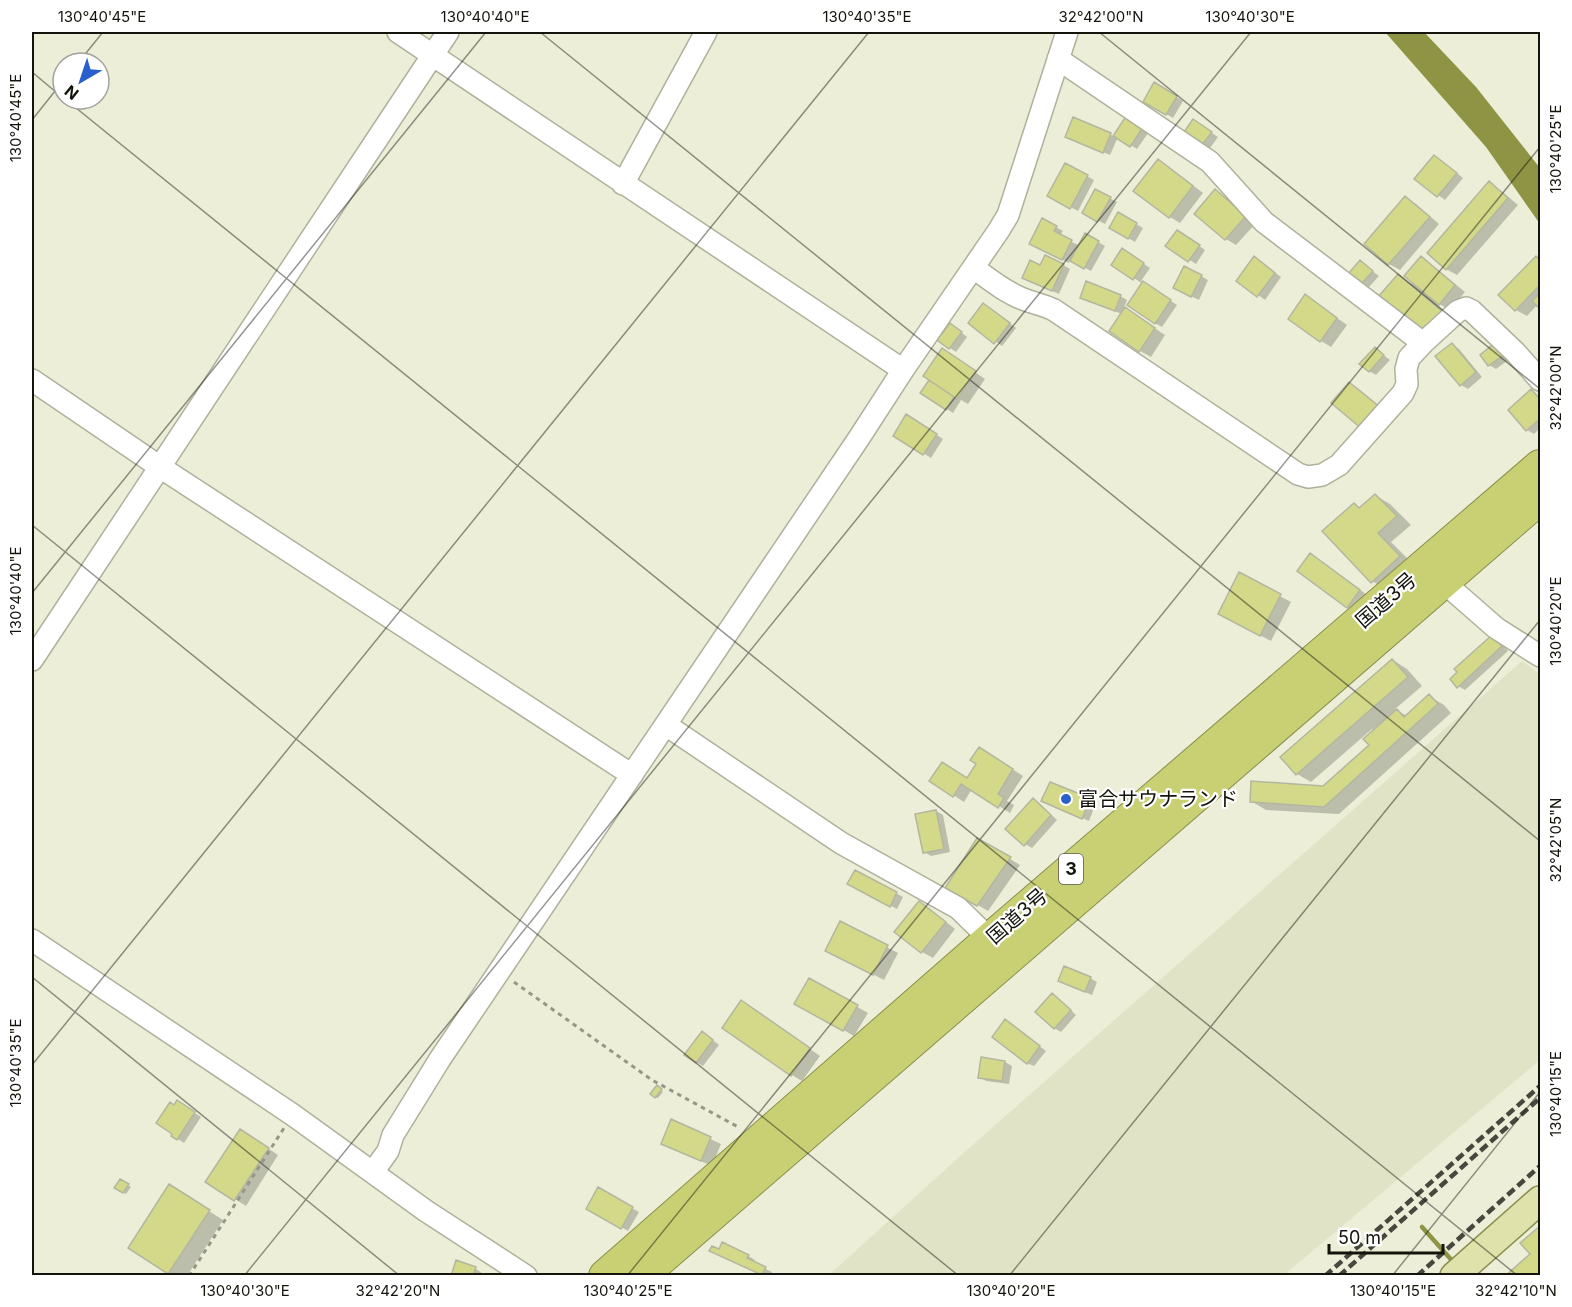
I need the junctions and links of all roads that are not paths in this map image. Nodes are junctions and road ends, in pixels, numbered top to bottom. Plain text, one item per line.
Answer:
1 (398, 32) edge
2 (448, 32) edge
3 (706, 32) edge
4 (1067, 32) edge
5 (433, 55) junction
6 (1058, 59) junction
7 (623, 184) junction
8 (974, 268) junction
9 (1423, 343) junction
10 (903, 370) junction
11 (32, 380) edge
12 (1540, 380) edge
13 (1540, 466) edge
14 (160, 467) junction
15 (1540, 498) edge
16 (1436, 572) junction
17 (1540, 656) edge
18 (32, 660) edge
19 (666, 725) junction
20 (632, 775) junction
21 (32, 940) edge
22 (999, 948) junction
23 (373, 1172) junction
24 (1540, 1200) edge
25 (1460, 1270) edge
26 (526, 1275) edge
27 (604, 1275) edge
28 (641, 1275) edge

1 - 5 street
2 - 5 street
3 - 7 street
4 - 6 street
5 - 7 street
5 - 14 street
6 - 8 street
6 - 9 street
7 - 10 street
8 - 9 street
8 - 10 street
9 - 12 street
10 - 19 street
11 - 14 street
13 - 16 highway, 国道3号 / 3
14 - 18 street
14 - 20 street
15 - 16 highway, 国道3号 / 3
16 - 17 street
16 - 22 highway, 国道3号 / 3
19 - 20 street
19 - 22 street
20 - 23 street
21 - 23 street
22 - 27 highway, 国道3号 / 3
22 - 28 highway, 国道3号 / 3
23 - 26 street
24 - 25 main road

